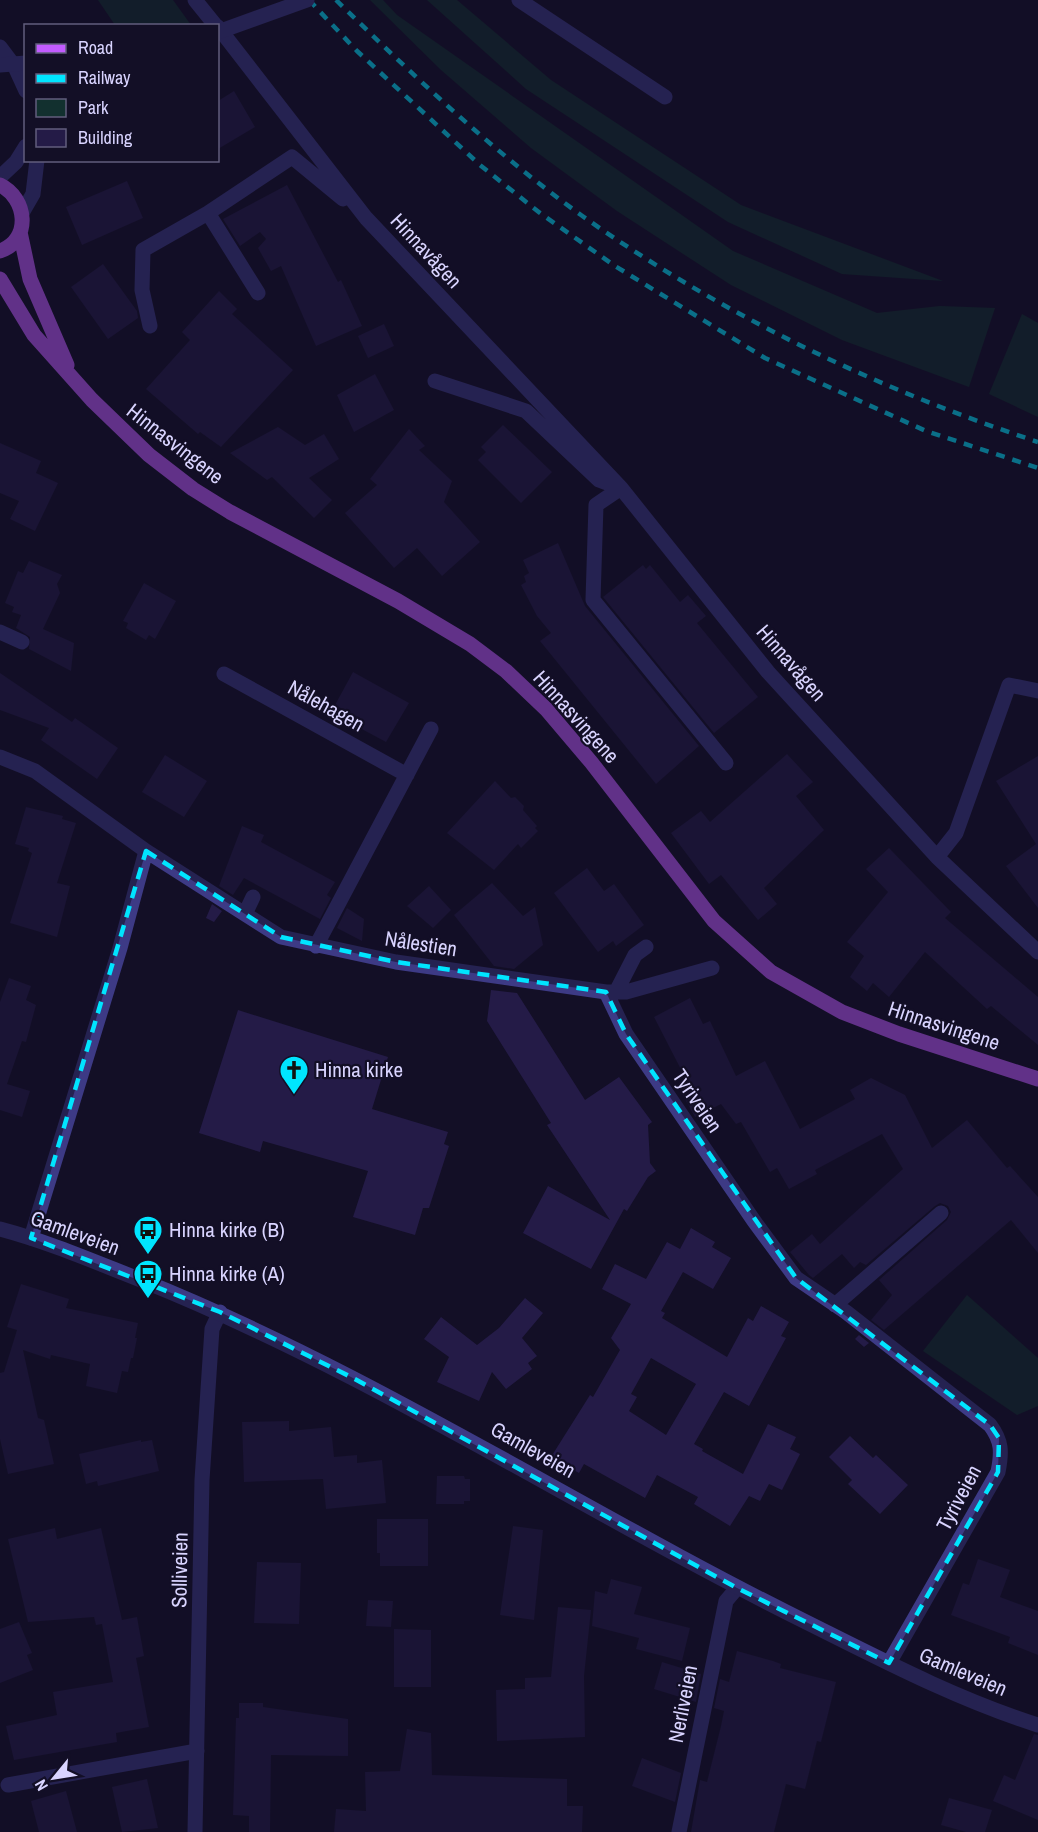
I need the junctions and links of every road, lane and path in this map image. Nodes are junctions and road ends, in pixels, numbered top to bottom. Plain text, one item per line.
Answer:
1 (195, 0) edge
2 (307, 0) edge
3 (519, 0) edge
4 (215, 24) edge
5 (219, 29) edge
6 (219, 32) edge
7 (0, 47) edge
8 (24, 63) edge
9 (0, 65) edge
10 (24, 87) edge
11 (665, 97) dead end
12 (24, 149) edge
13 (37, 162) edge
14 (0, 177) edge
15 (0, 185) edge
16 (22, 213) junction
17 (208, 213) junction
18 (366, 218) junction
19 (20, 232) junction
20 (0, 251) edge
21 (0, 279) edge
22 (258, 293) dead end
23 (150, 326) dead end
24 (72, 375) junction
25 (435, 381) dead end
26 (621, 489) junction
27 (0, 632) edge
28 (22, 642) dead end
29 (224, 674) dead end
30 (1038, 691) edge
31 (431, 729) dead end
32 (0, 757) edge
33 (726, 763) dead end
34 (407, 775) junction
35 (146, 851) junction
36 (937, 857) junction
37 (253, 897) dead end
38 (245, 914) junction
39 (316, 946) junction
40 (646, 947) dead end
41 (1038, 952) edge
42 (712, 968) dead end
43 (611, 992) junction
44 (1038, 1079) edge
45 (941, 1213) dead end
46 (0, 1229) edge
47 (32, 1238) junction
48 (835, 1305) junction
49 (220, 1312) junction
50 (737, 1588) junction
51 (889, 1663) junction
52 (1038, 1725) edge
53 (197, 1751) junction
54 (8, 1785) dead end
55 (195, 1832) edge
56 (679, 1832) edge

1 - 4 street, Hinnavågen
2 - 6 street, bridge
3 - 11 street
5 - 18 street, Hinnavågen
7 - 10 street
8 - 9 street, bridge
12 - 14 street
13 - 16 street
15 - 16 main road
16 - 19 main road, Hinnasvingene
17 - 18 street
17 - 22 street
17 - 23 street
18 - 26 street, Hinnavågen
19 - 20 main road
19 - 24 main road, Hinnasvingene
21 - 24 main road, Hinnasvingene
24 - 44 main road, Hinnasvingene
25 - 26 street
26 - 33 street
26 - 36 street, Hinnavågen
27 - 28 street
29 - 34 street, Nålehagen
30 - 36 street
31 - 34 street
32 - 35 street, Nålestien
34 - 39 street
35 - 38 street, Nålestien
35 - 47 street
36 - 41 street, Hinnavågen
37 - 38 street
38 - 39 street, Nålestien
39 - 43 street, Nålestien
40 - 43 street
42 - 43 street, Nålestien
43 - 48 street, Tyriveien
45 - 48 street
46 - 47 street, Gamleveien
47 - 49 street, Gamleveien
48 - 51 street, Tyriveien
49 - 50 street, Gamleveien
49 - 53 street, Solliveien
50 - 51 street, Gamleveien
50 - 56 street, Nerliveien
51 - 52 street, Gamleveien
53 - 54 street
53 - 55 street, Solliveien

